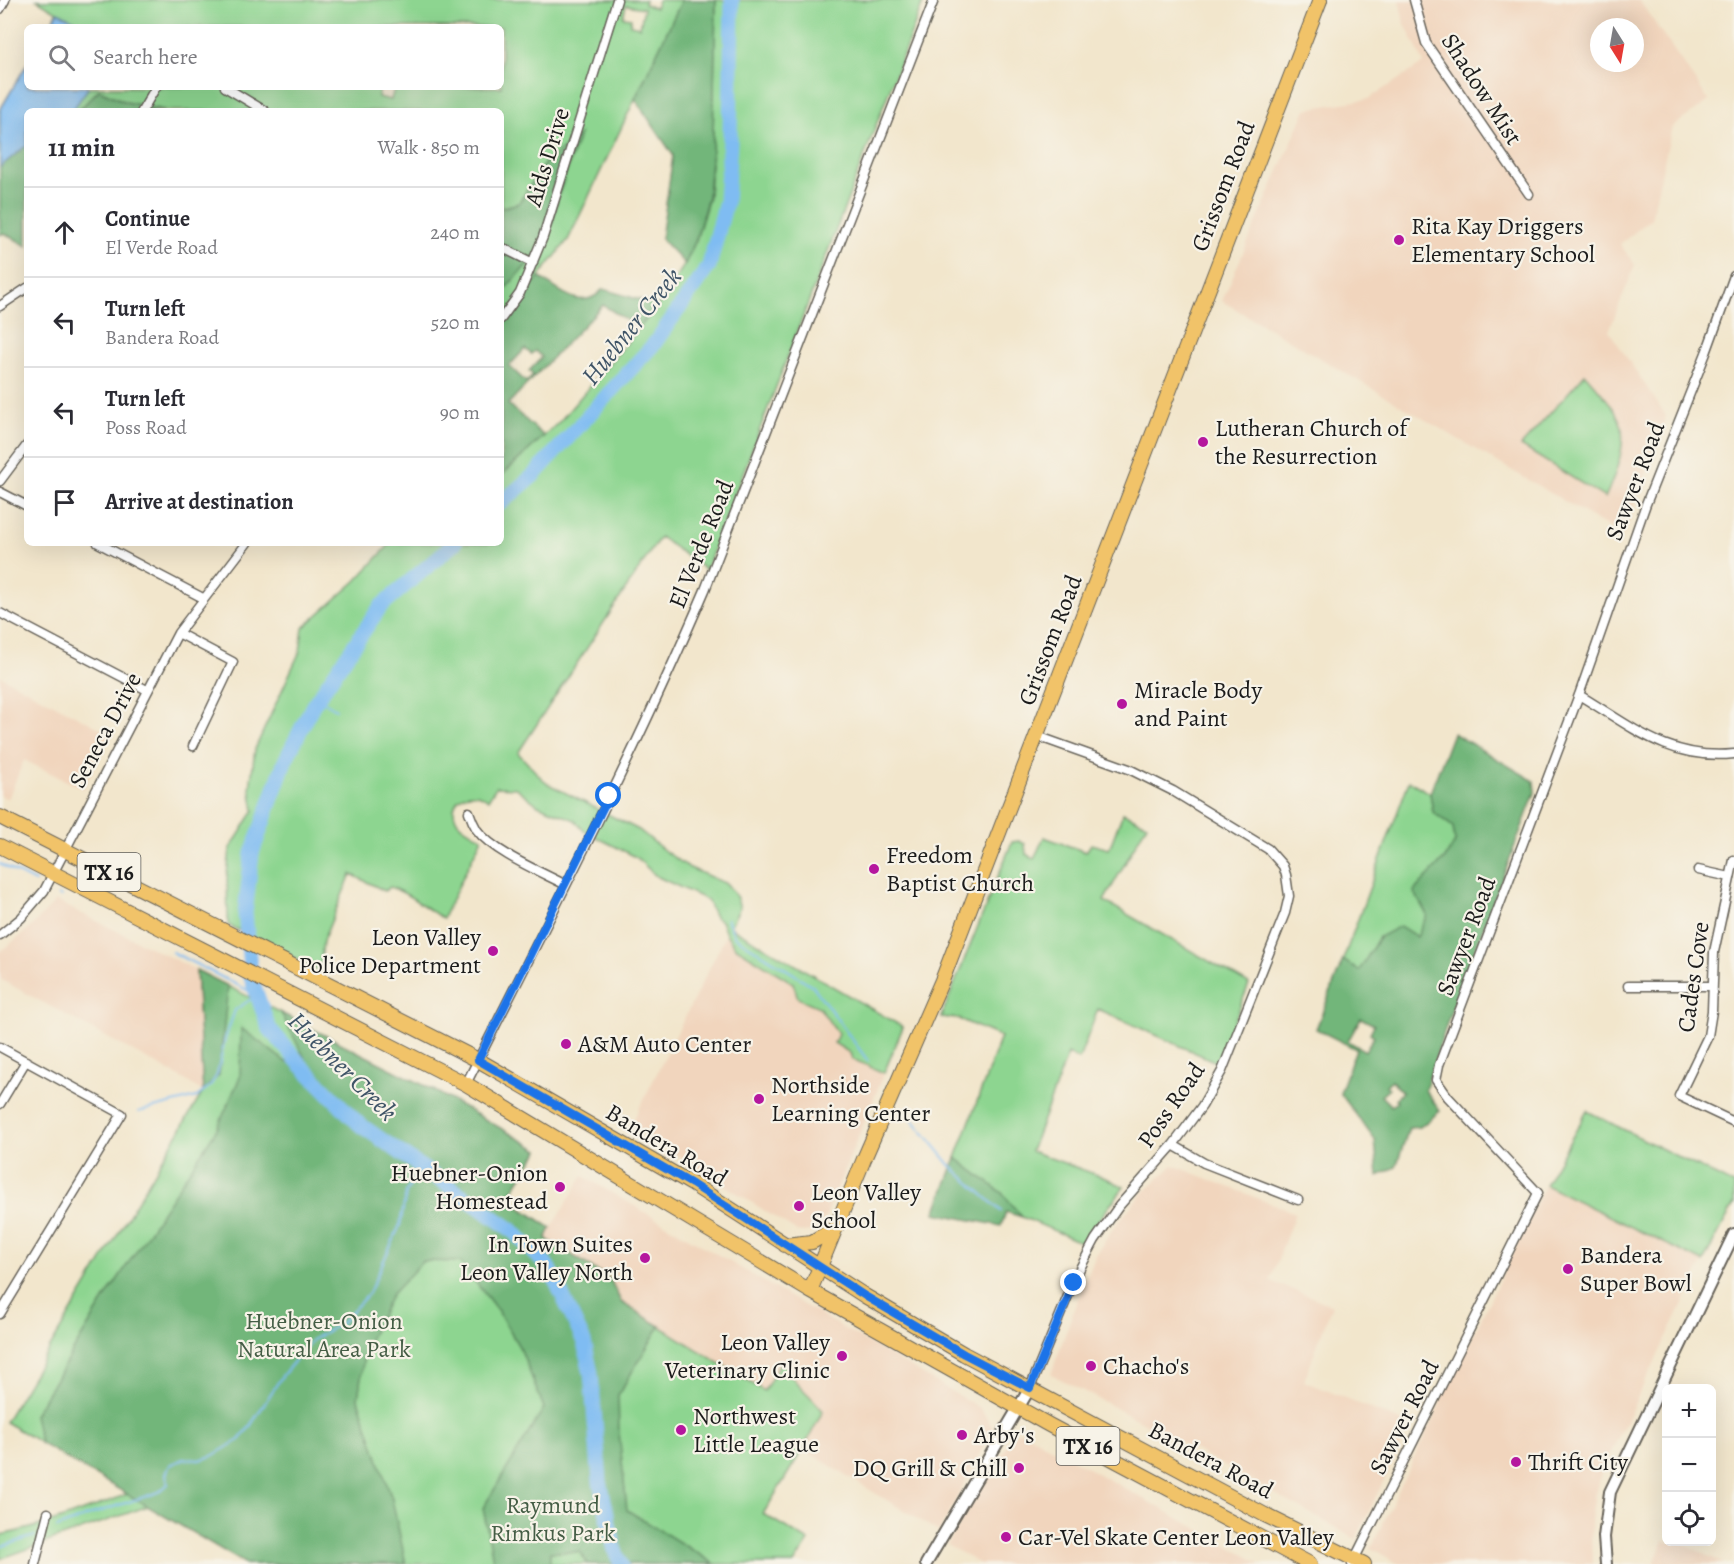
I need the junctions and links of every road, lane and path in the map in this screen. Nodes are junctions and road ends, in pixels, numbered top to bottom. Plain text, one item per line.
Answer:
1 (5, 0) edge
2 (617, 0) edge
3 (934, 0) edge
4 (1320, 0) edge
5 (1414, 0) edge
6 (0, 9) edge
7 (154, 90) edge
8 (230, 90) edge
9 (144, 108) edge
10 (260, 108) edge
11 (1529, 194) dead end
12 (504, 249) edge
13 (533, 263) junction
14 (1734, 276) edge
15 (24, 290) edge
16 (0, 306) edge
17 (504, 315) edge
18 (24, 449) edge
19 (0, 481) edge
20 (0, 492) edge
21 (24, 504) edge
22 (104, 546) edge
23 (245, 546) edge
24 (203, 598) junction
25 (0, 613) edge
26 (178, 633) junction
27 (147, 690) junction
28 (1579, 695) junction
29 (1037, 736) junction
30 (193, 746) dead end
31 (1734, 754) edge
32 (469, 812) dead end
33 (0, 817) edge
34 (0, 846) edge
35 (65, 849) junction
36 (1734, 860) edge
37 (1698, 870) dead end
38 (53, 873) junction
39 (1730, 878) junction
40 (566, 885) junction
41 (0, 935) edge
42 (1629, 986) dead end
43 (1712, 986) junction
44 (0, 1047) edge
45 (478, 1060) junction
46 (26, 1061) junction
47 (466, 1084) junction
48 (0, 1104) edge
49 (1734, 1122) edge
50 (1173, 1145) junction
51 (1298, 1200) dead end
52 (836, 1228) junction
53 (1734, 1234) edge
54 (785, 1245) junction
55 (819, 1267) junction
56 (810, 1291) junction
57 (0, 1314) edge
58 (1030, 1388) junction
59 (1018, 1408) junction
60 (1180, 1468) junction
61 (1169, 1490) junction
62 (48, 1514) dead end
63 (1302, 1562) edge
64 (1357, 1562) edge
65 (35, 1564) edge
66 (927, 1564) edge
67 (1606, 1564) edge

1 - 6 street
2 - 13 street, Aids Drive
3 - 40 street, El Verde Road
4 - 29 main road, Grissom Road
5 - 11 street, Shadow Mist
7 - 9 street
8 - 10 street
12 - 13 street
13 - 17 street, Aids Drive
14 - 28 street, Sawyer Road
15 - 16 street
18 - 19 street
20 - 21 street
22 - 24 street
23 - 24 street, Seneca Drive
24 - 26 street, Seneca Drive
25 - 27 street
26 - 27 street, Seneca Drive
26 - 30 street
27 - 35 street, Seneca Drive
28 - 31 street
28 - 64 street, Sawyer Road
29 - 50 street, Poss Road
29 - 52 main road, Grissom Road
32 - 40 street
33 - 35 main road, Bandera Road / TX 16
34 - 38 main road, Bandera Road / TX 16
35 - 38 street, Seneca Drive
35 - 45 main road, Bandera Road / TX 16
36 - 39 street, Cades Cove
37 - 39 street
38 - 41 street, Seneca Drive
38 - 47 main road, Bandera Road / TX 16
39 - 43 street, Cades Cove
40 - 45 street, El Verde Road
42 - 43 street
43 - 49 street, Cades Cove
44 - 46 street
45 - 47 street, El Verde Road
45 - 54 main road, Bandera Road / TX 16
46 - 48 street
46 - 57 street
47 - 56 main road, Bandera Road / TX 16
50 - 51 street
50 - 58 street, Poss Road
52 - 54 main road
52 - 55 main road, Grissom Road
53 - 67 street
54 - 55 main road, Bandera Road / TX 16
55 - 56 main road, Grissom Road
55 - 58 main road, Bandera Road / TX 16
56 - 59 main road, Bandera Road / TX 16
58 - 59 street, Poss Road
58 - 60 main road, Bandera Road / TX 16
59 - 61 main road, Bandera Road / TX 16
59 - 66 street, Poss Road
60 - 61 main road
60 - 64 main road, Bandera Road / TX 16
61 - 63 main road, Bandera Road / TX 16
62 - 65 street

